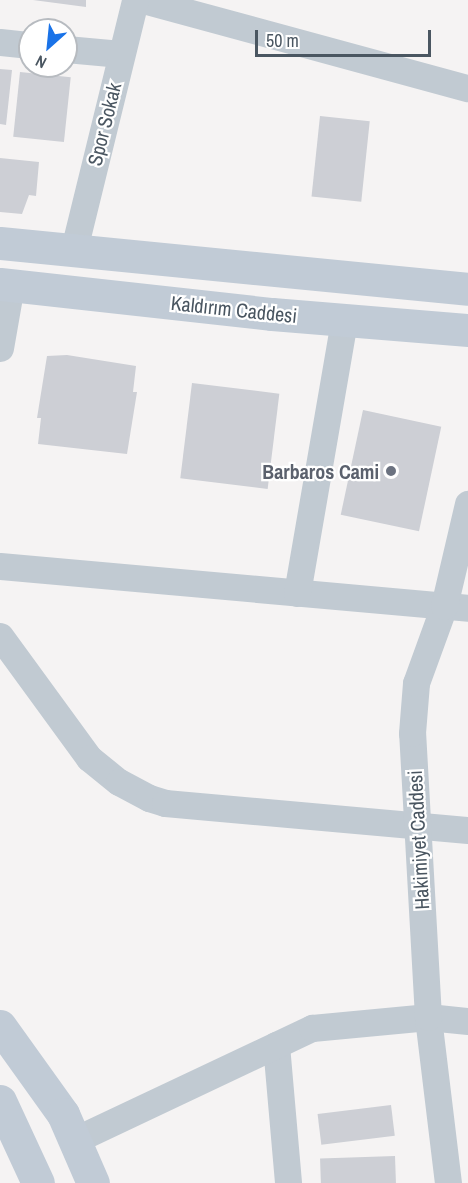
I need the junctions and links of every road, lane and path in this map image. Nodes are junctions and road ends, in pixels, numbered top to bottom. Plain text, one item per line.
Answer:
1 (135, 0) edge
2 (143, 0) edge
3 (0, 42) edge
4 (18, 44) edge
5 (78, 50) edge
6 (121, 54) junction
7 (468, 88) edge
8 (0, 243) edge
9 (74, 249) junction
10 (5, 284) edge
11 (468, 289) edge
12 (344, 320) junction
13 (468, 330) edge
14 (0, 348) edge
15 (468, 504) edge
16 (0, 566) edge
17 (297, 593) junction
18 (456, 607) edge
19 (0, 636) edge
20 (417, 828) junction
21 (468, 830) edge
22 (428, 1017) junction
23 (468, 1021) edge
24 (0, 1026) edge
25 (276, 1045) junction
26 (0, 1101) edge
27 (77, 1140) junction
28 (38, 1183) edge
29 (93, 1183) edge
30 (288, 1183) edge
31 (448, 1183) edge

1 - 6 street, Spor Sokak
2 - 7 street
3 - 4 street
5 - 6 street
6 - 9 street, Spor Sokak
8 - 9 street
9 - 11 street
10 - 12 street, Kaldırım Caddesi
10 - 14 street
12 - 13 street, Kaldırım Caddesi
12 - 17 street
15 - 18 street, Hakimiyet Caddesi
16 - 17 street
17 - 18 street
18 - 20 street, Hakimiyet Caddesi
19 - 20 street
20 - 21 street
20 - 22 street, Hakimiyet Caddesi
22 - 23 street
22 - 25 street
22 - 31 street, Hakimiyet Caddesi
24 - 27 street
25 - 27 street
25 - 30 street
26 - 28 street
27 - 29 street

